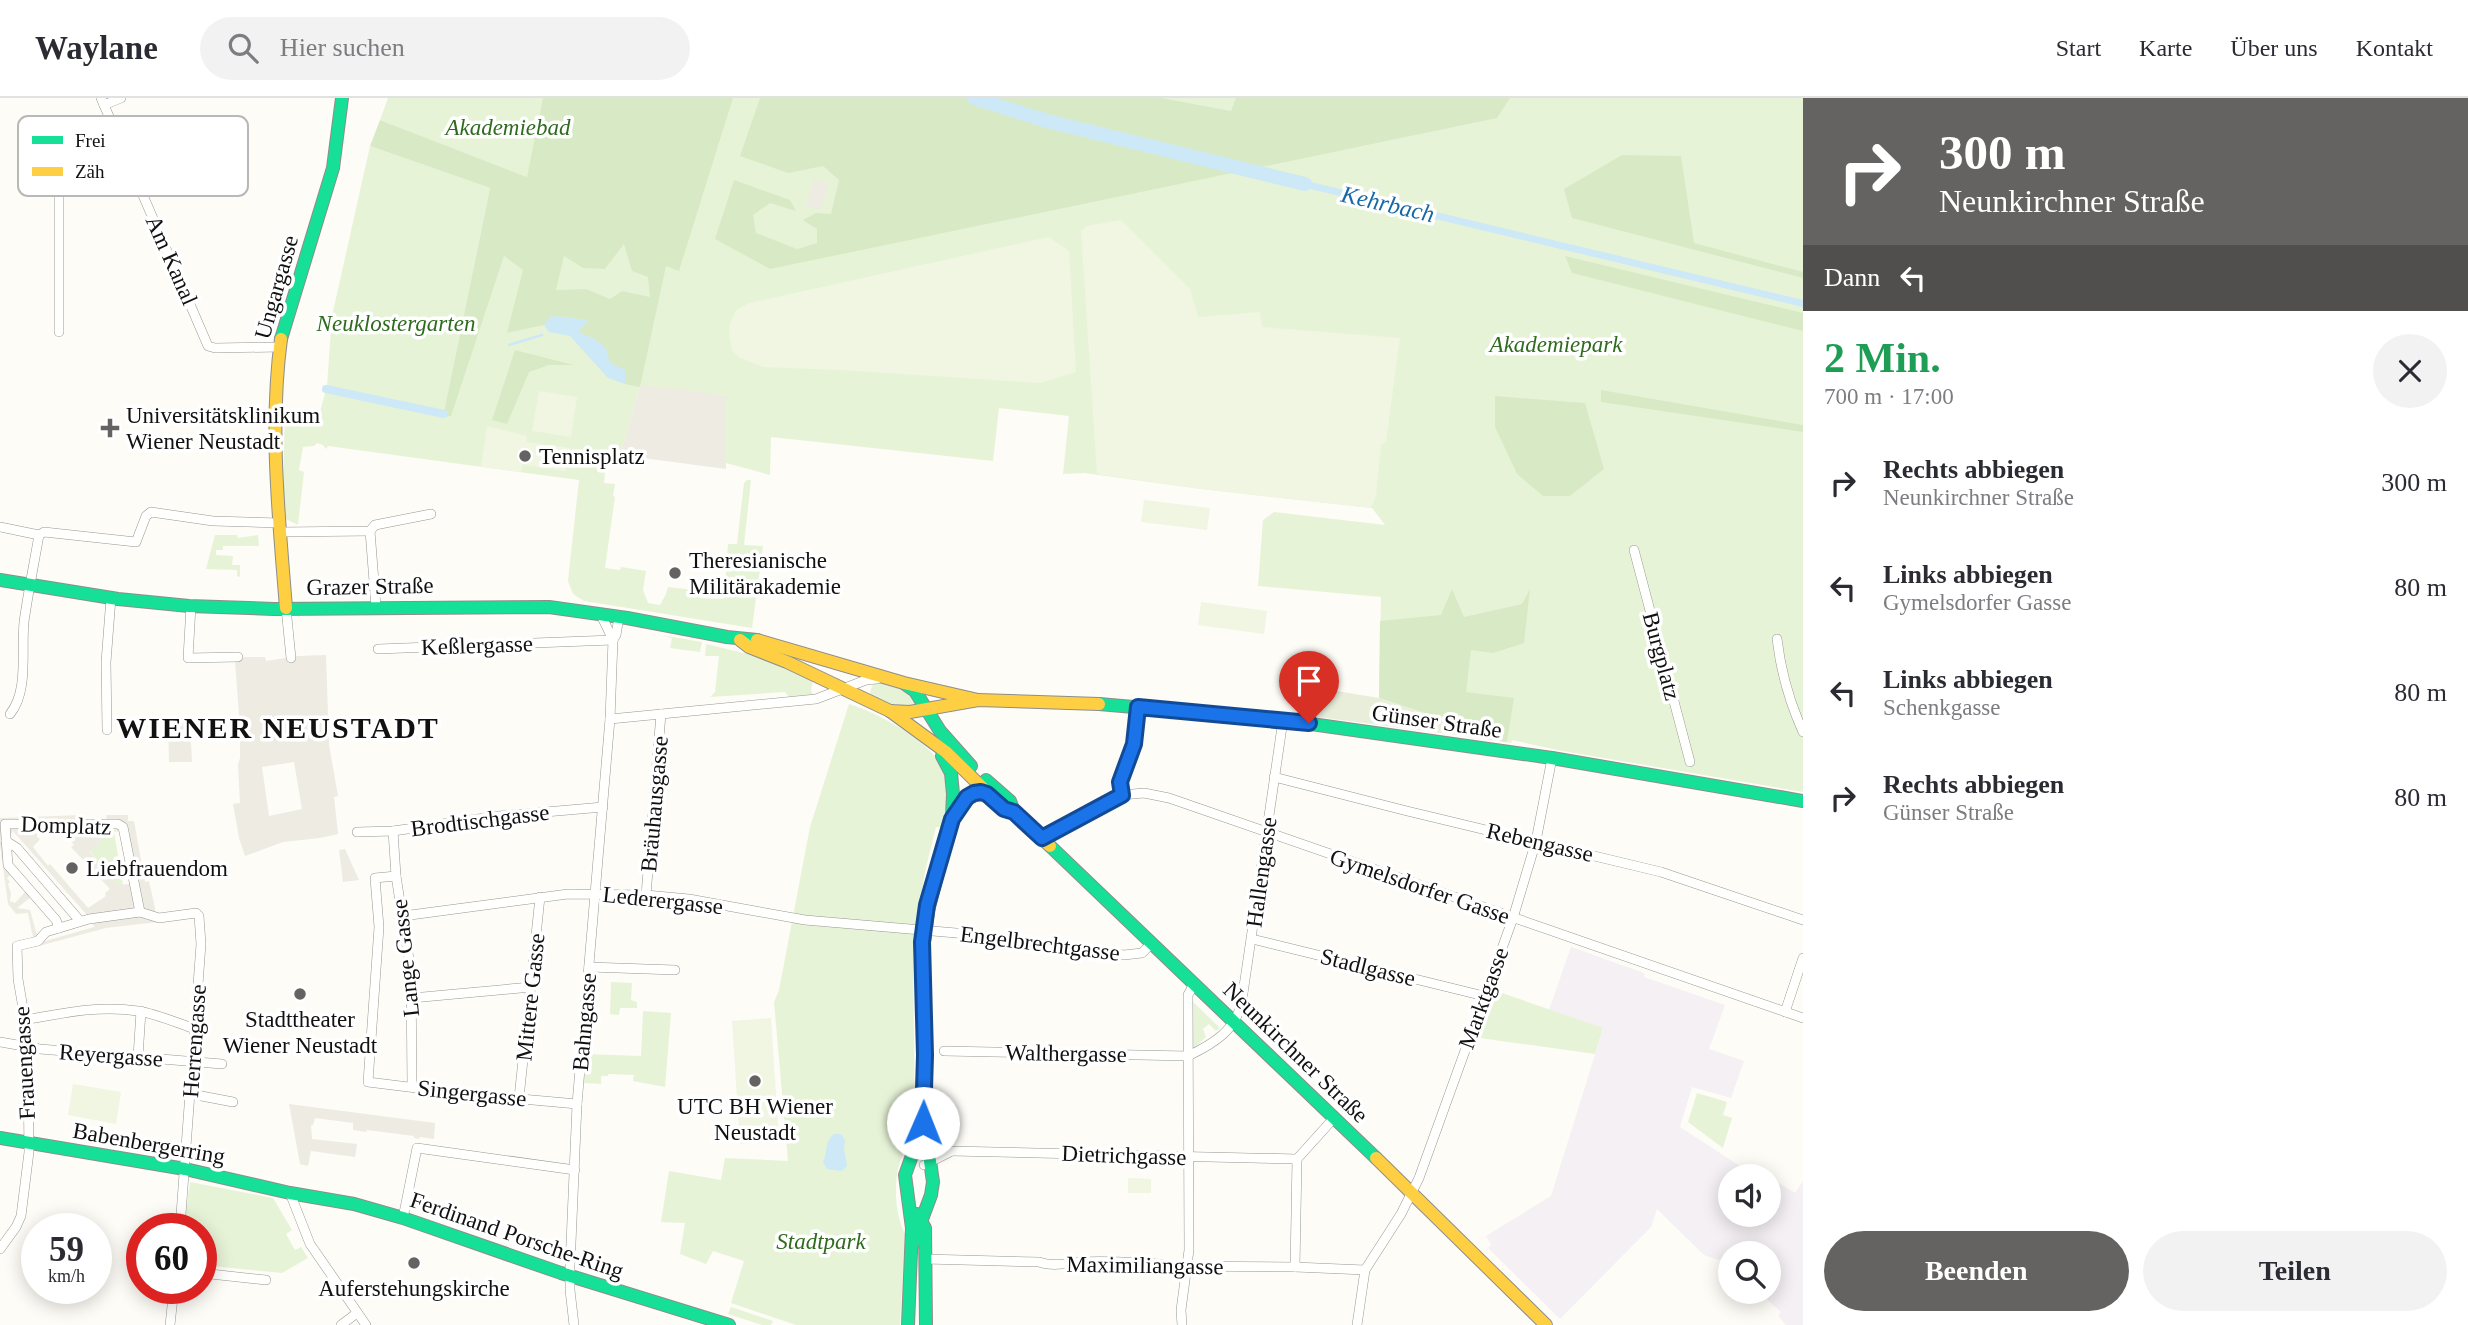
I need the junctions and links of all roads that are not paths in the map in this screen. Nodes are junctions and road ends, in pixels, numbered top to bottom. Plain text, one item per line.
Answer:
1 (121, 98) edge
2 (341, 98) edge
3 (102, 102) edge
4 (59, 196) edge
5 (144, 196) edge
6 (59, 332) dead end
7 (280, 347) junction
8 (431, 514) dead end
9 (0, 527) edge
10 (280, 528) junction
11 (370, 531) junction
12 (39, 534) junction
13 (1634, 550) dead end
14 (0, 580) edge
15 (30, 586) junction
16 (111, 598) junction
17 (191, 606) junction
18 (376, 607) junction
19 (286, 608) junction
20 (601, 615) junction
21 (619, 617) junction
22 (1777, 639) dead end
23 (613, 640) junction
24 (740, 640) junction
25 (378, 649) dead end
26 (238, 657) dead end
27 (291, 658) dead end
28 (820, 677) junction
29 (882, 678) junction
30 (904, 684) junction
31 (845, 688) junction
32 (822, 697) junction
33 (978, 700) junction
34 (872, 702) junction
35 (951, 704) junction
36 (1138, 707) junction
37 (926, 708) junction
38 (890, 711) junction
39 (10, 714) dead end
40 (661, 714) junction
41 (610, 719) junction
42 (1283, 720) junction
43 (107, 730) dead end
44 (940, 730) junction
45 (1803, 732) edge
46 (938, 748) junction
47 (1552, 758) junction
48 (1690, 762) dead end
49 (970, 772) junction
50 (1274, 777) junction
51 (954, 781) junction
52 (987, 794) junction
53 (1122, 795) junction
54 (1803, 801) edge
55 (603, 807) junction
56 (1014, 812) junction
57 (955, 815) junction
58 (393, 831) junction
59 (357, 832) dead end
60 (1267, 834) junction
61 (1042, 838) junction
62 (1536, 841) junction
63 (6, 842) junction
64 (396, 876) junction
65 (594, 893) junction
66 (646, 895) junction
67 (540, 897) junction
68 (140, 912) junction
69 (403, 916) junction
70 (1513, 918) junction
71 (1803, 920) edge
72 (80, 921) junction
73 (59, 928) junction
74 (924, 930) junction
75 (1252, 939) junction
76 (1152, 943) junction
77 (1803, 958) edge
78 (589, 967) junction
79 (675, 970) dead end
80 (1194, 984) junction
81 (531, 987) junction
82 (1484, 996) junction
83 (412, 998) junction
84 (141, 1011) junction
85 (1785, 1012) junction
86 (1803, 1018) edge
87 (25, 1020) junction
88 (1235, 1023) junction
89 (195, 1029) junction
90 (0, 1042) edge
91 (26, 1046) junction
92 (944, 1051) dead end
93 (1188, 1056) junction
94 (138, 1057) junction
95 (193, 1060) junction
96 (222, 1064) dead end
97 (412, 1086) junction
98 (191, 1094) junction
99 (519, 1098) junction
100 (233, 1101) dead end
101 (577, 1104) junction
102 (1334, 1118) junction
103 (923, 1123) junction
104 (0, 1138) edge
105 (28, 1142) junction
106 (1188, 1157) junction
107 (1297, 1159) junction
108 (929, 1161) junction
109 (185, 1169) junction
110 (575, 1170) junction
111 (906, 1172) junction
112 (905, 1192) junction
113 (290, 1193) junction
114 (1412, 1193) junction
115 (181, 1213) edge
116 (403, 1218) junction
117 (920, 1219) junction
118 (912, 1246) junction
119 (0, 1250) edge
120 (925, 1259) junction
121 (1187, 1266) junction
122 (1295, 1267) junction
123 (1365, 1270) junction
124 (217, 1275) edge
125 (570, 1275) junction
126 (266, 1280) dead end
127 (172, 1304) edge
128 (357, 1312) junction
129 (1537, 1322) edge
130 (170, 1325) edge
131 (341, 1325) edge
132 (366, 1325) edge
133 (574, 1325) edge
134 (729, 1325) edge
135 (908, 1325) edge
136 (926, 1325) edge
137 (1182, 1325) edge
138 (1357, 1325) edge

1 - 3 street
2 - 7 main road, Ungargasse
4 - 6 street
5 - 7 street, Am Kanal
7 - 10 main road, Ungargasse
8 - 11 street
9 - 12 street
10 - 11 street
10 - 12 street
10 - 19 main road, Ungargasse
11 - 18 street
12 - 15 street
13 - 48 street, Burgplatz
14 - 15 main road, Grazer Straße
15 - 16 main road, Grazer Straße
15 - 39 street
16 - 17 main road, Grazer Straße
16 - 43 street
17 - 19 main road, Grazer Straße
17 - 26 street
18 - 19 main road, Grazer Straße
18 - 20 main road, Grazer Straße
19 - 27 street, Ungargasse
20 - 21 main road, Grazer Straße
20 - 23 street
21 - 23 street, Bahngasse
21 - 24 main road, Grazer Straße
22 - 45 street
23 - 25 street, Keßlergasse
23 - 41 street, Bahngasse
24 - 28 main road, Grazer Straße
24 - 29 main road, Grazer Straße
28 - 31 main road, Grazer Straße
28 - 32 street
29 - 30 main road, Grazer Straße
29 - 31 street
29 - 34 main road
30 - 33 main road, Grazer Straße
30 - 37 main road
31 - 32 street
31 - 34 main road, Grazer Straße
32 - 40 street
33 - 35 main road
33 - 36 main road, Günser Straße
34 - 38 main road, Grazer Straße
35 - 37 main road
35 - 44 main road
36 - 42 main road, Günser Straße
36 - 53 street
37 - 38 main road
37 - 44 main road
38 - 46 main road, Neunkirchner Straße
40 - 41 street
40 - 66 street, Bräuhausgasse
41 - 55 street, Bahngasse
42 - 47 main road, Günser Straße
42 - 50 street, Hallengasse
44 - 49 main road
46 - 49 main road, Neunkirchner Straße
46 - 51 main road
47 - 54 main road, Günser Straße
47 - 62 street, Marktgasse
49 - 51 main road
49 - 52 main road, Neunkirchner Straße
49 - 56 main road, Neunkirchner Straße
49 - 57 main road
50 - 60 street, Hallengasse
50 - 62 street, Rebengasse
51 - 57 main road
52 - 56 main road, Neunkirchner Straße
52 - 57 main road
53 - 60 street, Gymelsdorfer Gasse
53 - 61 street, Gymelsdorfer Gasse
55 - 58 street, Brodtischgasse
55 - 65 street, Bahngasse
56 - 61 main road, Neunkirchner Straße
57 - 74 main road
58 - 59 street, Brodtischgasse
58 - 64 street, Lange Gasse
60 - 70 street, Gymelsdorfer Gasse
60 - 75 street, Hallengasse
61 - 76 main road, Neunkirchner Straße
62 - 70 street, Marktgasse
62 - 71 street, Rebengasse
63 - 68 street, Domplatz
63 - 72 street
63 - 73 street, Domplatz
64 - 69 street, Lange Gasse
64 - 97 street, Singergasse
65 - 66 street, Lederergasse
65 - 67 street, Lederergasse
65 - 78 street, Bahngasse
66 - 74 street, Lederergasse
67 - 69 street, Lederergasse
67 - 81 street, Mittere Gasse
68 - 72 street
68 - 89 street, Herrengasse
69 - 83 street, Lange Gasse
70 - 82 street, Marktgasse
70 - 85 street, Gymelsdorfer Gasse
72 - 73 street
73 - 87 street, Frauengasse
74 - 76 street, Engelbrechtgasse
74 - 103 main road
75 - 82 street, Stadlgasse
75 - 88 street, Hallengasse
76 - 80 main road, Neunkirchner Straße
77 - 85 street
78 - 79 street
78 - 101 street, Bahngasse
80 - 88 main road, Neunkirchner Straße
80 - 93 street
81 - 83 street
81 - 99 street, Mittere Gasse
82 - 114 street, Marktgasse
83 - 97 street, Lange Gasse
84 - 87 street
84 - 89 street
84 - 94 street
85 - 86 street, Gymelsdorfer Gasse
87 - 91 street, Frauengasse
88 - 93 street
88 - 102 main road, Neunkirchner Straße
89 - 95 street, Herrengasse
90 - 91 street, Reyergasse
91 - 94 street, Reyergasse
91 - 105 street, Frauengasse
92 - 93 street, Walthergasse
93 - 106 street
94 - 95 street, Reyergasse
95 - 96 street, Reyergasse
95 - 98 street, Herrengasse
97 - 99 street, Singergasse
98 - 100 street
98 - 109 street, Herrengasse
99 - 101 street, Singergasse
101 - 110 street, Bahngasse
102 - 107 street
102 - 114 main road, Neunkirchner Straße
103 - 108 main road
103 - 111 main road
104 - 105 main road, Babenbergerring
105 - 109 main road, Babenbergerring
105 - 119 street, Frauengasse
106 - 107 street, Dietrichgasse
106 - 108 street, Dietrichgasse
106 - 121 street
107 - 122 street
108 - 111 main road
108 - 117 main road
109 - 113 main road, Babenbergerring
109 - 115 street, Herrengasse
110 - 116 street
110 - 125 street, Bahngasse
111 - 112 main road
112 - 117 main road
112 - 118 main road
113 - 116 main road, Ferdinand Porsche-Ring
113 - 128 street
114 - 123 street, Marktgasse
114 - 129 main road, Neunkirchner Straße
116 - 125 main road, Ferdinand Porsche-Ring
117 - 118 main road
117 - 120 main road
118 - 135 main road
120 - 121 street, Maximiliangasse
120 - 136 main road
121 - 122 street, Maximiliangasse
121 - 137 street
122 - 123 street, Maximiliangasse
123 - 138 street
124 - 126 street
125 - 133 street, Bahngasse
125 - 134 main road, Ferdinand Porsche-Ring
127 - 130 street
128 - 131 street
128 - 132 street

